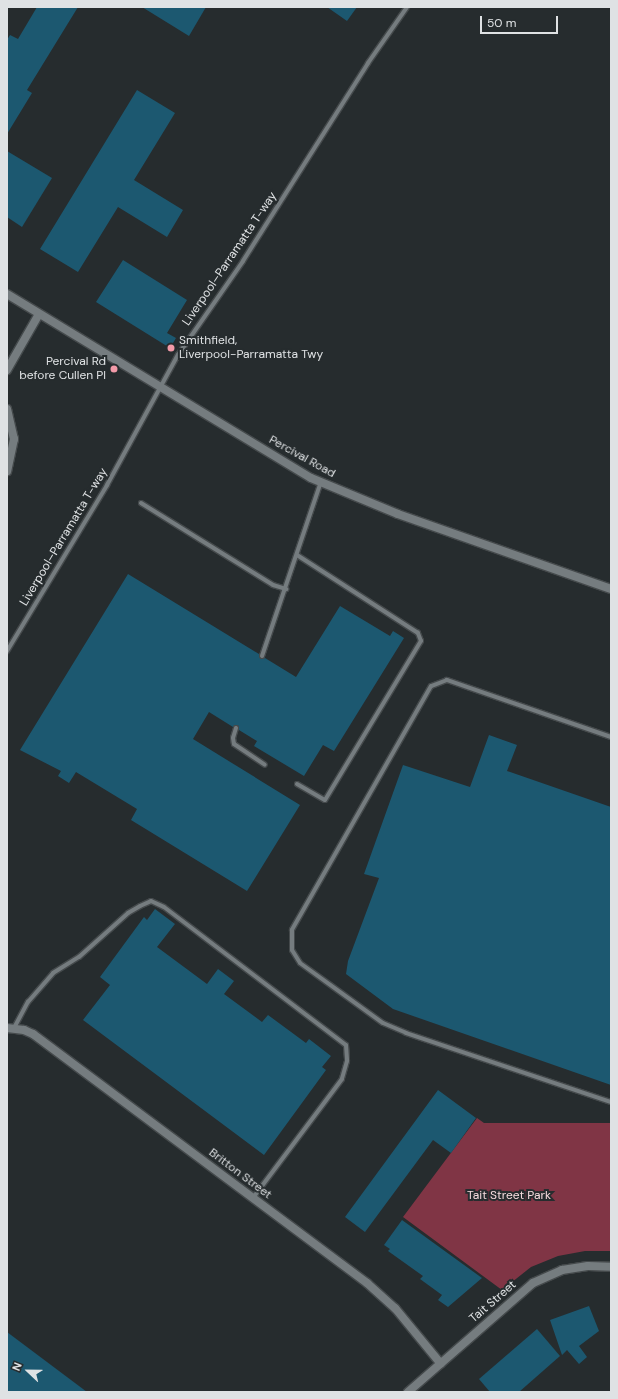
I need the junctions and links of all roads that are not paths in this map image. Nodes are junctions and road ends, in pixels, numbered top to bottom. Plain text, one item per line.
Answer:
1 (407, 7) edge
2 (7, 294) edge
3 (39, 314) junction
4 (7, 370) edge
5 (161, 388) junction
6 (7, 409) edge
7 (7, 471) edge
8 (321, 482) junction
9 (141, 503) dead end
10 (297, 555) junction
11 (286, 589) junction
12 (611, 589) edge
13 (7, 651) edge
14 (262, 656) dead end
15 (236, 728) dead end
16 (611, 736) edge
17 (265, 765) dead end
18 (297, 784) dead end
19 (10, 1028) edge
20 (611, 1102) edge
21 (253, 1198) junction
22 (611, 1268) edge
23 (441, 1364) junction
24 (408, 1392) edge

1 - 5 lane, Liverpool–Parramatta T-way
2 - 3 street, Percival Road
3 - 4 street
3 - 5 street, Percival Road
5 - 8 street, Percival Road
5 - 13 lane, Liverpool–Parramatta T-way
6 - 7 street
8 - 10 lane
8 - 12 street, Percival Road
9 - 11 lane
10 - 11 lane
10 - 18 lane
11 - 14 lane
15 - 17 lane
16 - 20 lane
19 - 21 street, Britton Street
19 - 21 lane
21 - 23 street, Britton Street
22 - 23 street, Tait Street
23 - 24 street, Tait Street

